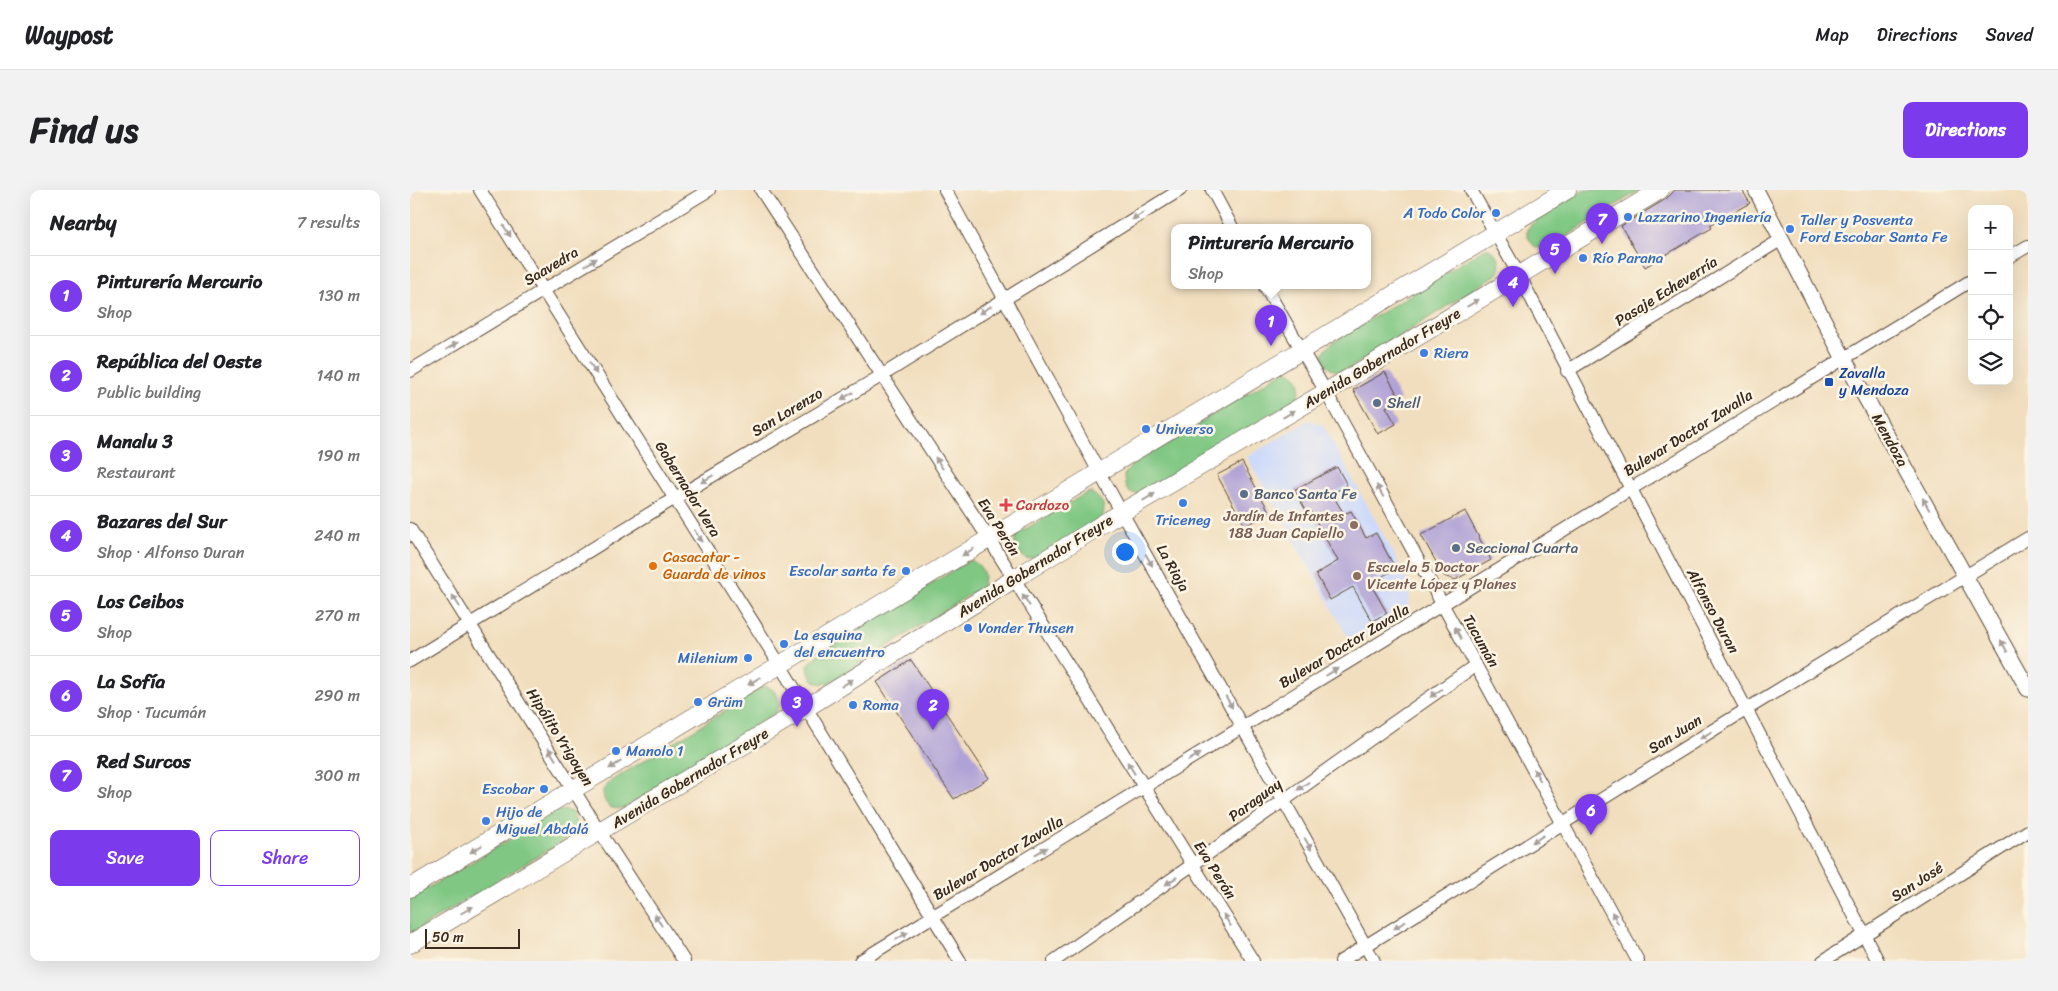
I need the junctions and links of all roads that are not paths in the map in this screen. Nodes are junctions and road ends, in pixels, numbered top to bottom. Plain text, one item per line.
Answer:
1 (480, 190) edge
2 (709, 190) edge
3 (761, 190) edge
4 (945, 190) edge
5 (1180, 190) edge
6 (1212, 190) edge
7 (1471, 190) edge
8 (1567, 190) edge
9 (1660, 190) edge
10 (1756, 190) edge
11 (1230, 224) edge
12 (1496, 235) junction
13 (1782, 239) junction
14 (2028, 246) edge
15 (2013, 255) edge
16 (1519, 276) junction
17 (1968, 282) edge
18 (1266, 289) edge
19 (544, 290) junction
20 (1005, 298) junction
21 (1301, 351) junction
22 (1843, 357) junction
23 (410, 371) edge
24 (1568, 371) junction
25 (881, 376) junction
26 (1326, 392) junction
27 (1099, 472) junction
28 (1630, 488) junction
29 (675, 498) junction
30 (1123, 512) junction
31 (410, 529) edge
32 (2028, 538) edge
33 (989, 539) junction
34 (1966, 577) junction
35 (1013, 580) junction
36 (1442, 605) junction
37 (470, 623) junction
38 (410, 661) edge
39 (780, 665) junction
40 (1476, 665) junction
41 (2028, 689) edge
42 (806, 708) junction
43 (1747, 709) junction
44 (1242, 726) junction
45 (1144, 788) junction
46 (574, 789) junction
47 (1283, 800) junction
48 (1563, 823) junction
49 (2028, 831) edge
50 (600, 832) junction
51 (1194, 866) junction
52 (410, 888) edge
53 (932, 917) junction
54 (1864, 935) junction
55 (410, 944) edge
56 (1366, 946) junction
57 (684, 961) edge
58 (860, 961) edge
59 (960, 961) edge
60 (1054, 961) edge
61 (1253, 961) edge
62 (1342, 961) edge
63 (1374, 961) edge
64 (1638, 961) edge
65 (1823, 961) edge
66 (1878, 961) edge

1 -> 19 street, Gobernador Vera
19 -> 2 street, Saavedra
3 - 25 street, Eva Perón
4 - 20 street, La Rioja
5 -> 20 street, San Lorenzo
6 - 11 street
7 - 12 street, Alfonso Duran
8 - 12 main road
9 - 16 main road, Avenida Gobernador Freyre
10 - 13 street, Mendoza
12 - 16 street, Alfonso Duran
12 - 21 main road
13 - 22 street, Mendoza
13 - 24 street, Pasaje Echeverría
14 - 15 street
16 - 24 street, Alfonso Duran
26 -> 16 main road, Avenida Gobernador Freyre
17 - 22 street, Bulevar Doctor Zavalla
18 - 21 street, Tucumán
23 -> 19 street, Saavedra
19 -> 29 street, Gobernador Vera
20 -> 25 street, San Lorenzo
20 - 27 street, La Rioja
21 - 26 street, Tucumán
21 - 27 main road
22 - 28 street, Bulevar Doctor Zavalla
34 -> 22 street, Mendoza
24 - 28 street, Alfonso Duran
25 -> 29 street, San Lorenzo
33 -> 25 street, Eva Perón
30 -> 26 main road, Avenida Gobernador Freyre
36 -> 26 street, Tucumán
27 - 30 street, La Rioja
27 - 33 main road
28 - 36 street, Bulevar Doctor Zavalla
28 - 43 street, Alfonso Duran
29 - 37 street, San Lorenzo
29 -> 39 street, Gobernador Vera
30 - 35 main road, Avenida Gobernador Freyre
30 -> 44 street, La Rioja
37 -> 31 street, Hipólito Yrigoyen
32 - 34 street, San Juan
33 - 35 street, Eva Perón
33 -> 39 main road
41 -> 34 street, Mendoza
34 - 43 street, San Juan
42 -> 35 main road, Avenida Gobernador Freyre
45 -> 35 street, Eva Perón
40 -> 36 street, Tucumán
44 -> 36 street, Bulevar Doctor Zavalla
37 - 38 street, San Lorenzo
46 -> 37 street, Hipólito Yrigoyen
39 - 42 street, Gobernador Vera
39 -> 46 main road
40 -> 47 street, Paraguay
48 -> 40 street, Tucumán
42 - 50 main road, Avenida Gobernador Freyre
42 - 53 street, Gobernador Vera
43 -> 48 street, San Juan
43 - 54 street, Alfonso Duran
45 -> 44 street, Bulevar Doctor Zavalla
44 - 47 street, La Rioja
45 - 51 street, Eva Perón
53 -> 45 street, Bulevar Doctor Zavalla
46 - 50 street, Hipólito Yrigoyen
46 -> 52 main road
47 - 51 street, Paraguay
47 -> 56 street, La Rioja
48 -> 56 street, San Juan
64 -> 48 street, Tucumán
49 - 54 street, San José
55 -> 50 main road, Avenida Gobernador Freyre
57 -> 50 street, Hipólito Yrigoyen
51 -> 60 street, Paraguay
61 -> 51 street, Eva Perón
58 -> 53 street, Bulevar Doctor Zavalla
53 - 59 street, Gobernador Vera
54 - 65 street, San José
54 - 66 street, Alfonso Duran
56 - 62 street, San Juan
56 - 63 street, La Rioja

